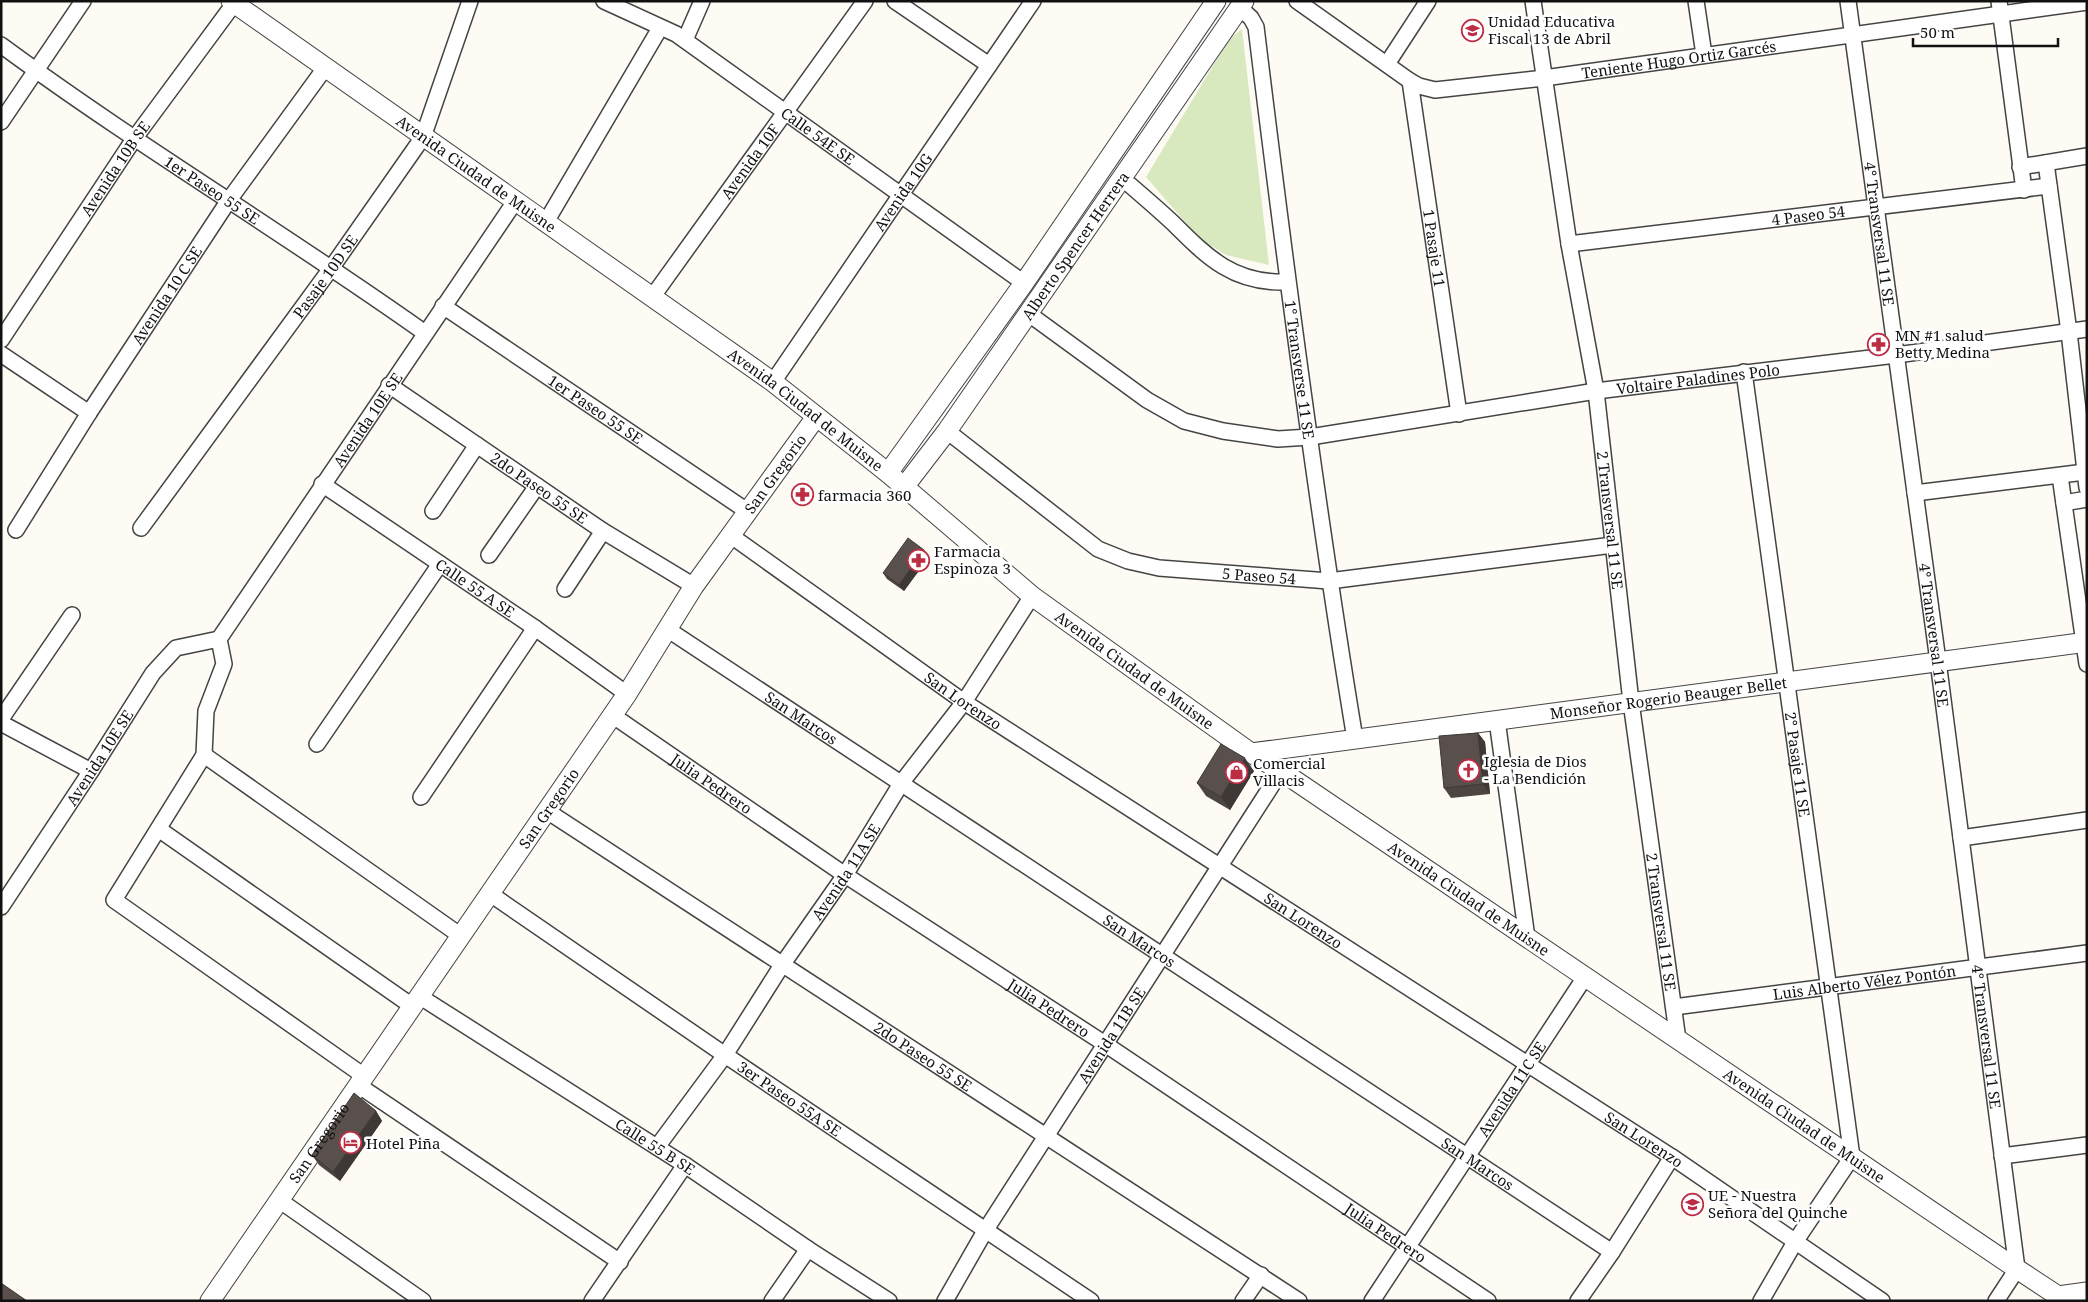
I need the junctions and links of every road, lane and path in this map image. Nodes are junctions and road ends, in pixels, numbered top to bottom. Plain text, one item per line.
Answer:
1 (83, 1) edge
2 (470, 1) edge
3 (604, 1) edge
4 (702, 1) edge
5 (865, 1) edge
6 (895, 1) edge
7 (1033, 1) edge
8 (1216, 1) edge
9 (1297, 1) edge
10 (1428, 1) edge
11 (1533, 1) edge
12 (1696, 1) edge
13 (1848, 1) edge
14 (234, 2) edge
15 (2087, 2) edge
16 (1241, 4) edge
17 (2000, 8) edge
18 (660, 28) junction
19 (1852, 35) junction
20 (685, 40) junction
21 (1, 45) edge
22 (1704, 55) junction
23 (1387, 64) junction
24 (990, 65) junction
25 (325, 68) junction
26 (36, 70) junction
27 (1544, 78) junction
28 (1410, 81) junction
29 (786, 111) junction
30 (1, 122) edge
31 (423, 137) junction
32 (134, 139) junction
33 (2087, 156) edge
34 (2046, 163) junction
35 (2020, 167) junction
36 (1130, 185) dead end
37 (2049, 186) junction
38 (2024, 190) junction
39 (901, 194) junction
40 (229, 200) junction
41 (516, 200) junction
42 (1876, 208) junction
43 (546, 222) junction
44 (1569, 244) junction
45 (332, 267) junction
46 (1287, 282) junction
47 (1024, 283) junction
48 (653, 296) junction
49 (443, 306) junction
50 (1029, 314) junction
51 (2087, 330) edge
52 (2069, 332) junction
53 (425, 333) junction
54 (1, 340) edge
55 (1, 354) edge
56 (1896, 355) junction
57 (1744, 372) junction
58 (773, 382) junction
59 (389, 385) junction
60 (1596, 391) junction
61 (89, 412) junction
62 (1459, 414) junction
63 (816, 417) junction
64 (947, 431) junction
65 (1310, 437) junction
66 (477, 445) junction
67 (2085, 472) junction
68 (888, 473) junction
69 (2060, 476) junction
70 (322, 484) junction
71 (537, 486) junction
72 (904, 486) junction
73 (2087, 488) edge
74 (1915, 493) junction
75 (2087, 499) edge
76 (2064, 503) junction
77 (433, 511) dead end
78 (747, 511) junction
79 (141, 528) dead end
80 (16, 530) dead end
81 (603, 531) junction
82 (730, 535) junction
83 (1613, 545) junction
84 (489, 555) dead end
85 (440, 564) junction
86 (1329, 581) junction
87 (694, 586) junction
88 (565, 589) dead end
89 (1032, 596) junction
90 (72, 615) dead end
91 (535, 628) junction
92 (667, 629) junction
93 (219, 639) junction
94 (2085, 642) edge
95 (1938, 661) junction
96 (2087, 664) edge
97 (1785, 681) junction
98 (627, 694) junction
99 (964, 702) junction
100 (1631, 702) junction
101 (612, 715) junction
102 (1, 719) edge
103 (1497, 720) junction
104 (1, 724) edge
105 (1355, 739) junction
106 (317, 744) dead end
107 (1251, 753) junction
108 (204, 755) junction
109 (91, 771) junction
110 (1281, 771) junction
111 (902, 782) junction
112 (421, 797) dead end
113 (547, 811) junction
114 (2087, 820) edge
115 (160, 830) junction
116 (1961, 838) junction
117 (1220, 866) junction
118 (845, 875) junction
119 (489, 893) junction
120 (1, 906) edge
121 (461, 936) junction
122 (1527, 938) junction
123 (2087, 953) edge
124 (1161, 956) junction
125 (782, 965) junction
126 (1978, 968) junction
127 (1585, 978) junction
128 (1830, 987) junction
129 (416, 1001) junction
130 (1674, 1007) junction
131 (1678, 1040) junction
132 (1105, 1044) junction
133 (725, 1055) junction
134 (1528, 1064) junction
135 (361, 1081) junction
136 (1046, 1135) junction
137 (2087, 1145) edge
138 (657, 1147) junction
139 (1468, 1155) junction
140 (2002, 1156) junction
141 (1672, 1157) junction
142 (1852, 1157) junction
143 (685, 1165) junction
144 (279, 1200) junction
145 (985, 1231) junction
146 (1796, 1242) junction
147 (1407, 1247) junction
148 (808, 1250) junction
149 (1612, 1252) junction
150 (620, 1262) junction
151 (2017, 1269) junction
152 (1260, 1275) junction
153 (2087, 1292) edge
154 (2062, 1298) edge
155 (210, 1301) edge
156 (422, 1301) edge
157 (592, 1301) edge
158 (772, 1301) edge
159 (889, 1301) edge
160 (945, 1301) edge
161 (1091, 1301) edge
162 (1243, 1301) edge
163 (1300, 1301) edge
164 (1372, 1301) edge
165 (1488, 1301) edge
166 (1578, 1301) edge
167 (1761, 1301) edge
168 (1882, 1301) edge
169 (1996, 1301) edge

1 - 26 street
2 - 31 street, Pasaje 10D SE
3 - 18 street, Calle 54E SE
4 - 20 street
5 - 29 street, Avenida 10F
6 - 24 street
7 - 24 street, Avenida 10G
8 - 47 street, Alberto Spencer Herrera
9 - 23 street, Teniente Hugo Ortiz Garcés
10 - 23 street
11 - 27 street, 2 Transversal 11 SE
12 - 22 street
13 - 19 street, 4° Transversal 11 SE
14 - 25 street, Avenida Ciudad de Muisne
14 - 32 street, Avenida 10B SE
15 - 17 street, Teniente Hugo Ortiz Garcés
16 - 46 street, 1° Transverse 11 SE
16 - 50 street, Alberto Spencer Herrera
17 - 19 street, Teniente Hugo Ortiz Garcés
17 - 35 street
18 - 20 street, Calle 54E SE
18 - 43 street
19 - 22 street, Teniente Hugo Ortiz Garcés
19 - 42 street, 4° Transversal 11 SE
20 - 29 street, Calle 54E SE
21 - 26 street, 1er Paseo 55 SE
22 - 27 street, Teniente Hugo Ortiz Garcés
23 - 28 street, Teniente Hugo Ortiz Garcés
24 - 39 street, Avenida 10G
25 - 31 street, Avenida Ciudad de Muisne
25 - 40 street, Avenida 10 C SE
26 - 30 street
26 - 32 street, 1er Paseo 55 SE
27 - 28 street, Teniente Hugo Ortiz Garcés
27 - 44 street, 2 Transversal 11 SE
28 - 62 street, 1 Pasaje 11
29 - 39 street, Calle 54E SE
29 - 48 street, Avenida 10F
31 - 41 street, Avenida Ciudad de Muisne
31 - 45 street, Pasaje 10D SE
32 - 40 street, 1er Paseo 55 SE
32 - 54 street, Avenida 10B SE
33 - 34 street
34 - 35 street
34 - 37 street
35 - 38 street
36 - 46 street
37 - 38 street, 4 Paseo 54
37 - 52 street
38 - 42 street, 4 Paseo 54
39 - 47 street, Calle 54E SE
39 - 58 street, Avenida 10G
40 - 45 street, 1er Paseo 55 SE
40 - 61 street, Avenida 10 C SE
41 - 43 street, Avenida Ciudad de Muisne
41 - 49 street, Avenida 10E SE
42 - 44 street, 4 Paseo 54
42 - 56 street, 4° Transversal 11 SE
43 - 48 street, Avenida Ciudad de Muisne
44 - 60 street, 2 Transversal 11 SE
45 - 53 street, 1er Paseo 55 SE
45 - 79 street, Pasaje 10D SE
46 - 65 street, 1° Transverse 11 SE
47 - 68 street, Alberto Spencer Herrera
48 - 58 street, Avenida Ciudad de Muisne
49 - 53 street, Avenida 10E SE
49 - 78 street, 1er Paseo 55 SE
50 - 64 street, Alberto Spencer Herrera
50 - 65 street, Voltaire Paladines Polo
51 - 52 street, Voltaire Paladines Polo
52 - 56 street, Voltaire Paladines Polo
52 - 67 street
53 - 59 street, Avenida 10E SE
55 - 61 street
56 - 57 street, Voltaire Paladines Polo
56 - 74 street, 4° Transversal 11 SE
57 - 60 street, Voltaire Paladines Polo
57 - 97 street, 2° Pasaje 11 SE
58 - 63 street, Avenida Ciudad de Muisne
59 - 66 street, 2do Paseo 55 SE
59 - 70 street, Avenida 10E SE
60 - 62 street, Voltaire Paladines Polo
60 - 83 street, 2 Transversal 11 SE
61 - 80 street, Avenida 10 C SE
62 - 65 street, Voltaire Paladines Polo
63 - 68 street, Avenida Ciudad de Muisne
63 - 78 street, San Gregorio
64 - 72 street, Alberto Spencer Herrera
64 - 86 street, 5 Paseo 54
65 - 86 street, 1° Transverse 11 SE
66 - 71 street, 2do Paseo 55 SE
66 - 77 street
67 - 69 street
67 - 73 street
68 - 72 street, Avenida Ciudad de Muisne
69 - 74 street
69 - 76 street
70 - 85 street, Calle 55 A SE
70 - 93 street, Avenida 10E SE
71 - 81 street, 2do Paseo 55 SE
71 - 84 street
72 - 89 street, Avenida Ciudad de Muisne
74 - 95 street, 4° Transversal 11 SE
75 - 76 street
76 - 94 street
78 - 82 street, San Gregorio
81 - 87 street, 2do Paseo 55 SE
81 - 88 street
82 - 87 street, San Gregorio
82 - 99 street, San Lorenzo
83 - 86 street, 5 Paseo 54
83 - 100 street, 2 Transversal 11 SE
85 - 91 street, Calle 55 A SE
85 - 106 street
86 - 105 street, 1° Transverse 11 SE
87 - 92 street, San Gregorio
89 - 99 street, Avenida 11A SE
89 - 107 street, Avenida Ciudad de Muisne
90 - 102 street
91 - 98 street, Calle 55 A SE
91 - 112 street
92 - 98 street, San Gregorio
92 - 111 street, San Marcos
93 - 108 street
93 - 109 street, Avenida 10E SE
94 - 95 street, Monseñor Rogerio Beauger Bellet
94 - 96 street
95 - 97 street, Monseñor Rogerio Beauger Bellet
95 - 116 street, 4° Transversal 11 SE
97 - 100 street, Monseñor Rogerio Beauger Bellet
97 - 128 street, 2° Pasaje 11 SE
98 - 101 street, San Gregorio
99 - 111 street, Avenida 11A SE
99 - 117 street, San Lorenzo
100 - 103 street, Monseñor Rogerio Beauger Bellet
100 - 130 street, 2 Transversal 11 SE
101 - 113 street, San Gregorio
101 - 118 street, Julia Pedrero
103 - 105 street, Monseñor Rogerio Beauger Bellet
103 - 122 street
104 - 109 street
105 - 107 street, Monseñor Rogerio Beauger Bellet
107 - 110 street, Avenida Ciudad de Muisne
108 - 115 street
108 - 121 street
109 - 120 street, Avenida 10E SE
110 - 117 street, Avenida 11B SE
110 - 122 street, Avenida Ciudad de Muisne
111 - 118 street, Avenida 11A SE
111 - 124 street, San Marcos
113 - 119 street, San Gregorio
113 - 125 street, 2do Paseo 55 SE
114 - 116 street
115 - 129 street, Calle 55 B SE
115 - 135 street
116 - 126 street, 4° Transversal 11 SE
117 - 124 street, Avenida 11B SE
117 - 134 street, San Lorenzo
118 - 125 street, Avenida 11A SE
118 - 132 street, Julia Pedrero
119 - 121 street, San Gregorio
119 - 133 street, 3er Paseo 55A SE
121 - 129 street, San Gregorio
122 - 127 street, Avenida Ciudad de Muisne
123 - 126 street, Luis Alberto Vélez Pontón
124 - 132 street, Avenida 11B SE
124 - 139 street, San Marcos
125 - 133 street, Avenida 11A SE
125 - 136 street, 2do Paseo 55 SE
126 - 128 street, Luis Alberto Vélez Pontón
126 - 140 street, 4° Transversal 11 SE
127 - 131 street, Avenida Ciudad de Muisne
127 - 134 street, Avenida 11C SE
128 - 130 street, Luis Alberto Vélez Pontón
128 - 142 street, 2° Pasaje 11 SE
129 - 135 street, San Gregorio
129 - 138 street, Calle 55 B SE
130 - 131 street, 2 Transversal 11 SE
131 - 142 street, Avenida Ciudad de Muisne
132 - 136 street, Avenida 11B SE
132 - 147 street, Julia Pedrero
133 - 138 street, Avenida 11A SE
133 - 145 street, 3er Paseo 55A SE
134 - 139 street, Avenida 11C SE
134 - 141 street, San Lorenzo
135 - 144 street, San Gregorio
135 - 150 street
136 - 145 street, Avenida 11B SE
136 - 152 street, 2do Paseo 55 SE
137 - 140 street
138 - 143 street, Calle 55 B SE
139 - 147 street, Avenida 11C SE
139 - 149 street, San Marcos
140 - 151 street, 4° Transversal 11 SE
141 - 146 street, San Lorenzo
141 - 149 street
142 - 146 street
142 - 151 street, Avenida Ciudad de Muisne
143 - 148 street, Calle 55 B SE
143 - 150 street
144 - 155 street
144 - 156 street
145 - 160 street, Avenida 11B SE
145 - 161 street, 3er Paseo 55A SE
146 - 167 street
146 - 168 street, San Lorenzo
147 - 164 street, Avenida 11C SE
147 - 165 street, Julia Pedrero
148 - 158 street
148 - 159 street, Calle 55 B SE
149 - 166 street
150 - 157 street
151 - 154 street, Avenida Ciudad de Muisne
151 - 169 street
152 - 162 street
152 - 163 street, 2do Paseo 55 SE
153 - 154 street

